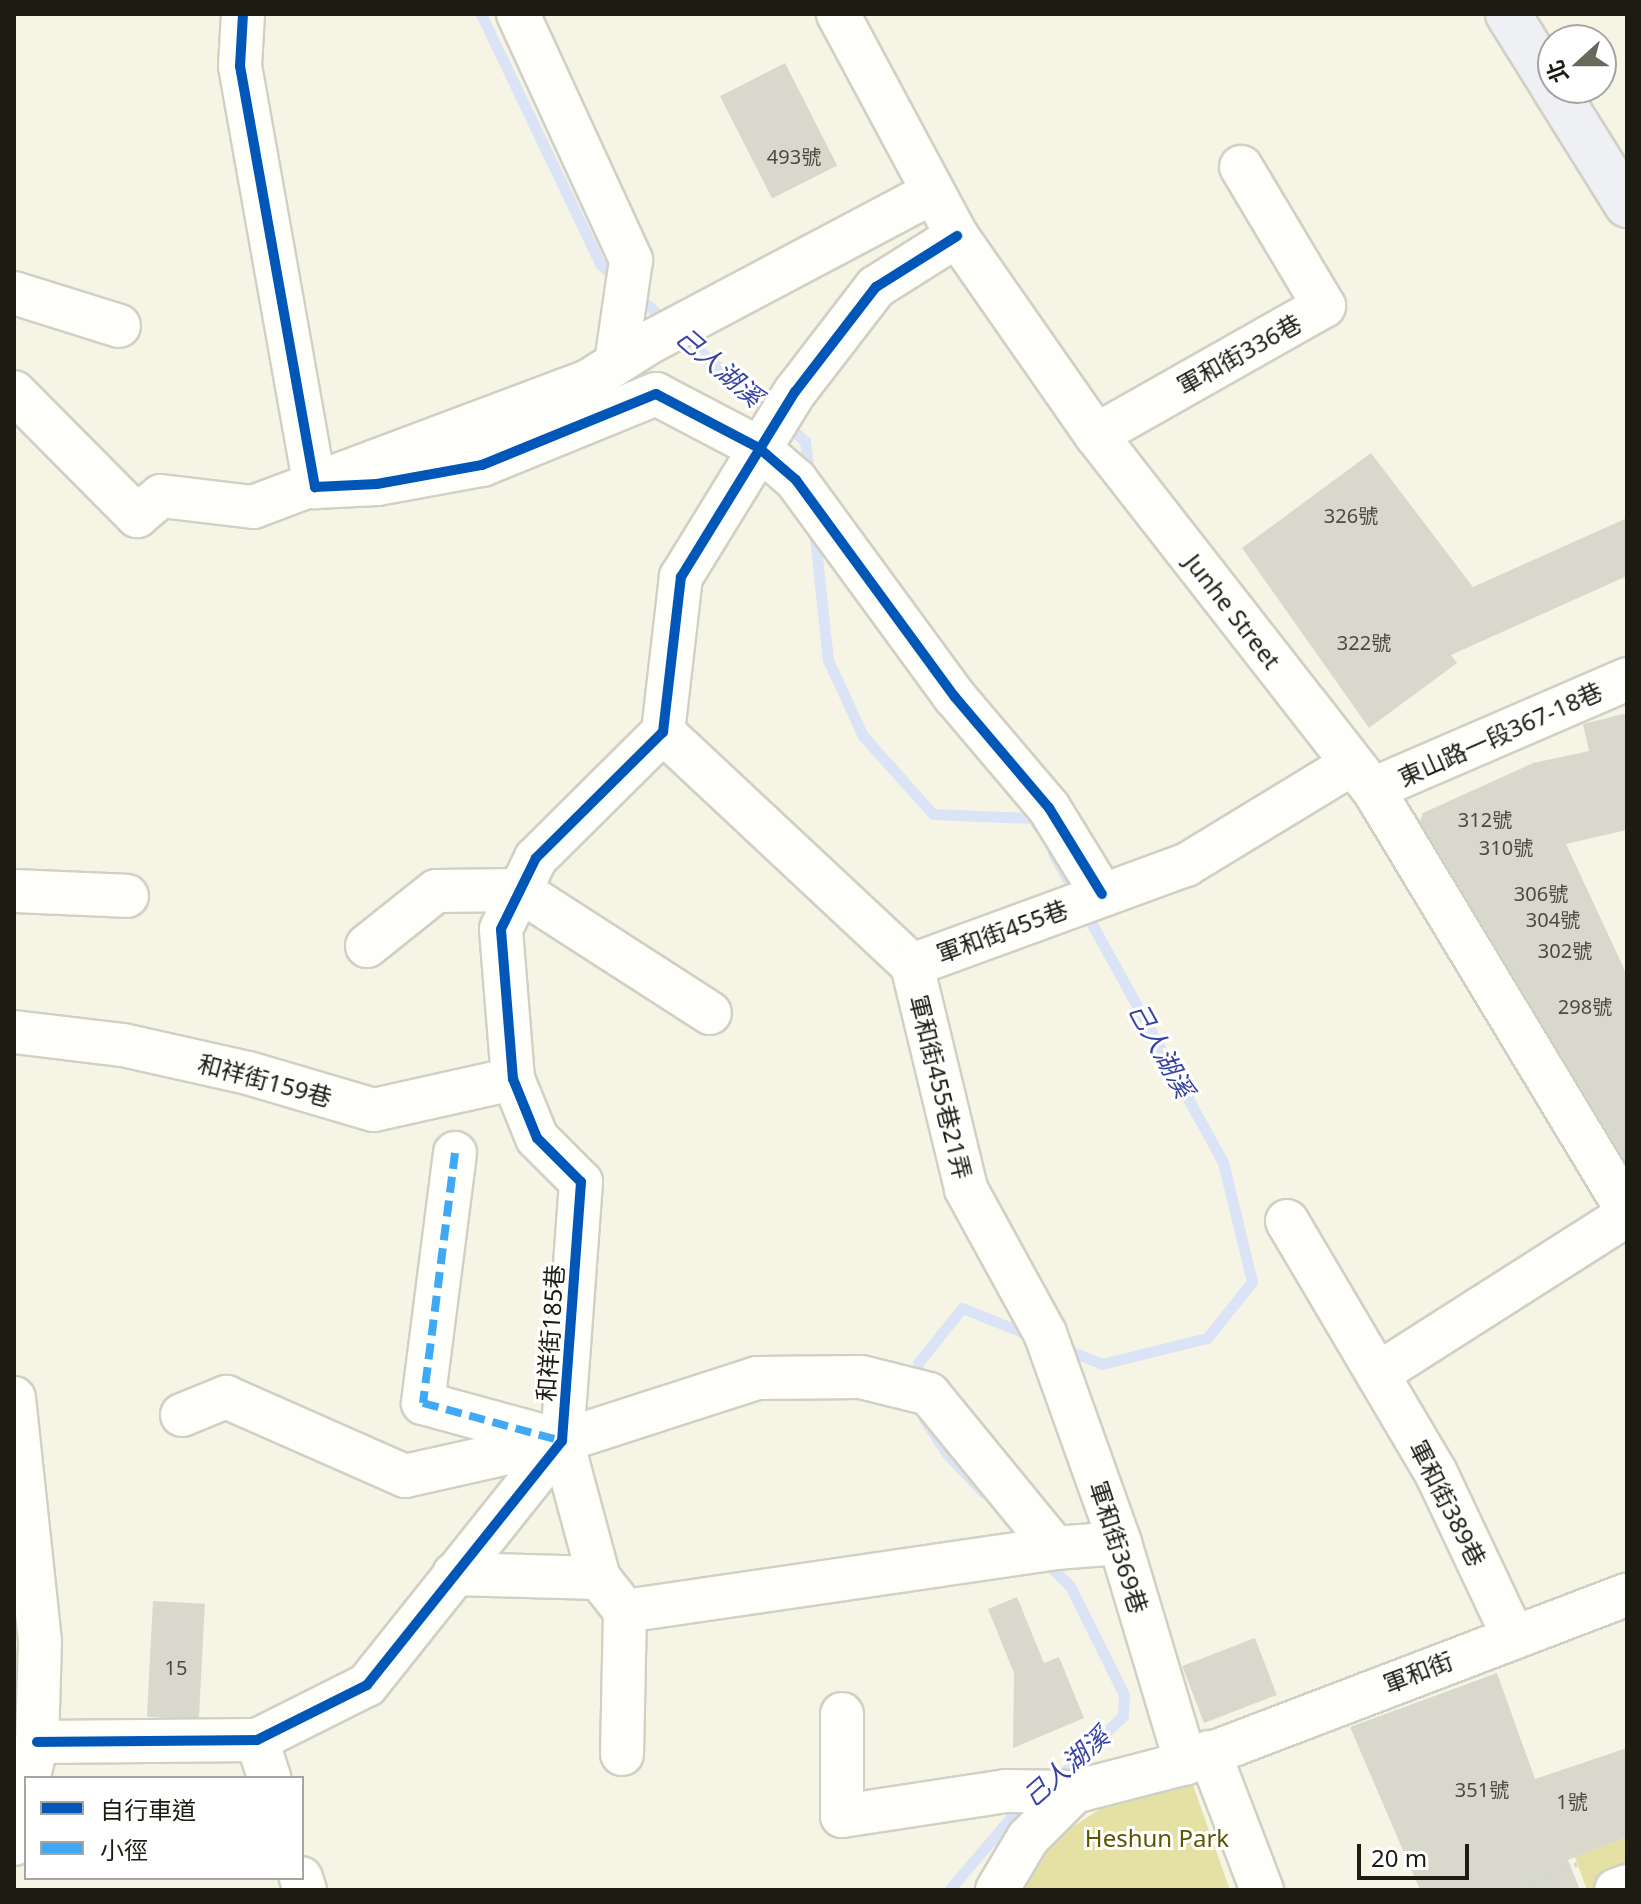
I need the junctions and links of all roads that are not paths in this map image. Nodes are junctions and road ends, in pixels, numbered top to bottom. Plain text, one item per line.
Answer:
1 (243, 14) edge
2 (518, 14) edge
3 (838, 14) edge
4 (1508, 14) edge
5 (1537, 60) edge
6 (1565, 104) edge
7 (1241, 167) dead end
8 (931, 193) junction
9 (1627, 205) edge
10 (957, 236) junction
11 (14, 293) edge
12 (119, 326) dead end
13 (630, 342) junction
14 (14, 392) edge
15 (1096, 435) junction
16 (765, 440) junction
17 (315, 487) junction
18 (1627, 679) edge
19 (663, 732) junction
20 (1362, 777) junction
21 (519, 890) junction
22 (14, 891) edge
23 (127, 896) dead end
24 (1077, 903) junction
25 (367, 946) dead end
26 (912, 965) junction
27 (710, 1013) dead end
28 (14, 1032) edge
29 (513, 1079) junction
30 (455, 1153) dead end
31 (1627, 1213) edge
32 (1287, 1221) dead end
33 (1051, 1351) joint
34 (1379, 1373) junction
35 (14, 1398) edge
36 (182, 1415) dead end
37 (562, 1441) junction
38 (1120, 1543) junction
39 (1038, 1551) junction
40 (454, 1574) junction
41 (599, 1578) junction
42 (1627, 1595) edge
43 (625, 1611) junction
44 (1513, 1636) junction
45 (842, 1714) dead end
46 (622, 1754) dead end
47 (1198, 1757) junction
48 (263, 1759) edge
49 (33, 1760) edge
50 (1063, 1793) junction
51 (24, 1799) edge
52 (14, 1844) edge
53 (1627, 1886) edge
54 (997, 1890) edge
55 (1262, 1890) edge
56 (1616, 1890) edge

1 - 17 street
2 - 13 street
3 - 8 street, Junhe Street
4 - 5 main road
6 - 9 main road
7 - 15 street, 軍和街336巷
8 - 10 street, Junhe Street
8 - 13 street
10 - 15 street, Junhe Street
10 - 16 street
11 - 12 street
13 - 17 street
14 - 17 street
15 - 20 street, Junhe Street
16 - 17 street
16 - 19 street
16 - 24 street
18 - 20 street, 東山路一段367-18巷
19 - 21 street, 和祥街185巷
19 - 26 street, 軍和街455巷
20 - 24 street, 軍和街455巷
20 - 31 street, Junhe Street
21 - 25 street
21 - 27 street
21 - 29 street, 和祥街185巷
22 - 23 street
24 - 26 street, 軍和街455巷
26 - 33 street, 軍和街455巷21弄
28 - 29 street, 和祥街159巷
29 - 37 street, 和祥街185巷
30 - 37 street
31 - 34 street
32 - 34 street, 軍和街389巷
33 - 38 street, 軍和街369巷
34 - 44 street, 軍和街389巷
35 - 49 street
36 - 37 street
37 - 39 street
37 - 40 street
37 - 41 street, 和祥街185巷
38 - 39 street
38 - 47 street, 軍和街369巷
39 - 43 street
40 - 41 street
40 - 48 street
41 - 43 street
42 - 44 street, 軍和街
43 - 46 street
44 - 47 street, 軍和街
45 - 50 street
47 - 50 street, 軍和街
47 - 55 street, 軍和街369巷
48 - 49 street
50 - 54 street
51 - 52 street
53 - 56 street

